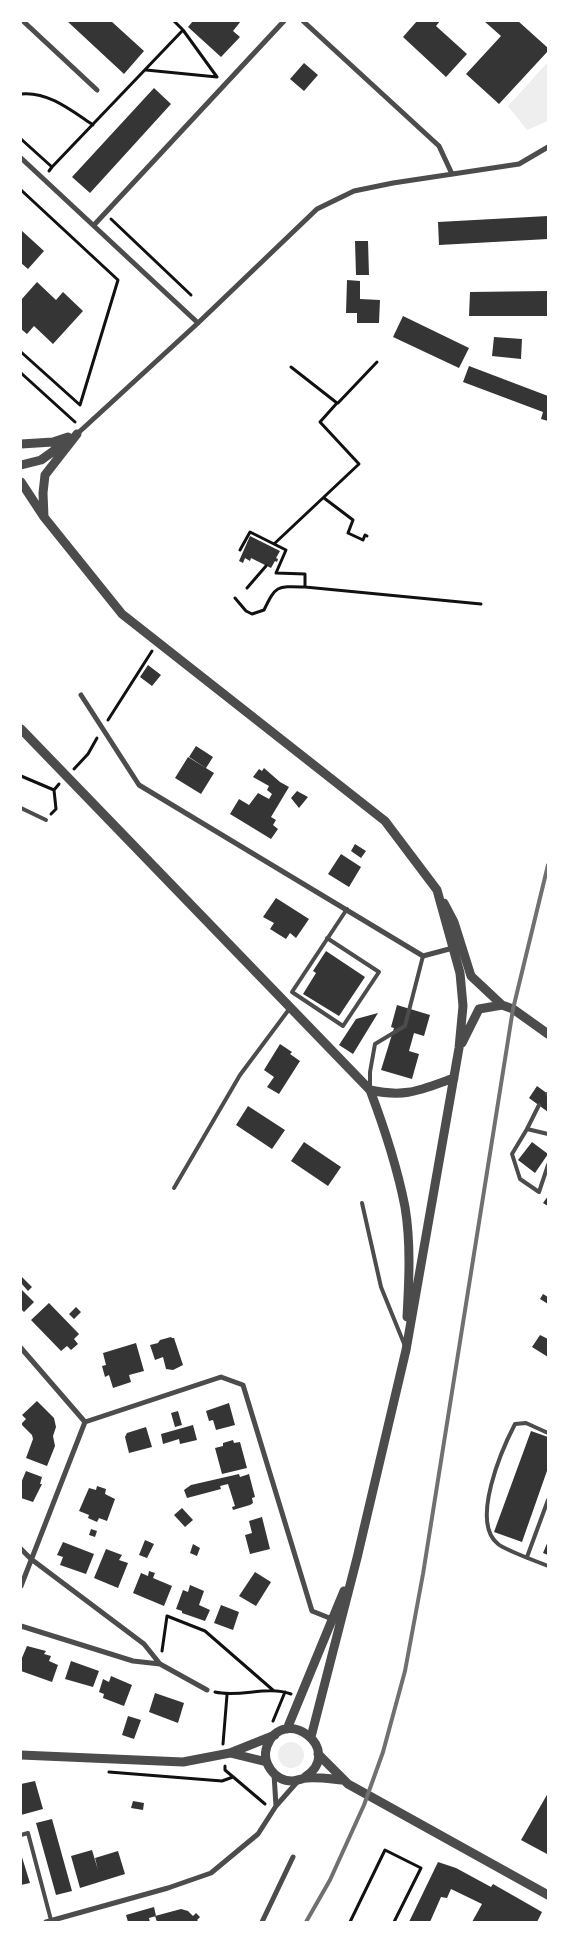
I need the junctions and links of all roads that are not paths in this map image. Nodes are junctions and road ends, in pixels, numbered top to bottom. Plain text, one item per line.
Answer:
1 (23, 21) edge
2 (284, 21) edge
3 (303, 21) edge
4 (97, 90) dead end
5 (548, 147) edge
6 (21, 158) edge
7 (452, 174) junction
8 (94, 225) junction
9 (198, 323) junction
10 (78, 434) junction
11 (21, 444) edge
12 (21, 465) edge
13 (21, 482) edge
14 (44, 517) junction
15 (81, 695) dead end
16 (21, 729) edge
17 (21, 808) edge
18 (46, 820) road end
19 (436, 890) junction
20 (347, 910) junction
21 (327, 938) junction
22 (453, 948) junction
23 (423, 956) junction
24 (502, 1005) junction
25 (290, 1008) junction
26 (548, 1034) edge
27 (459, 1048) junction
28 (454, 1078) junction
29 (370, 1090) junction
30 (539, 1106) dead end
31 (527, 1129) junction
32 (548, 1134) edge
33 (548, 1165) edge
34 (174, 1188) dead end
35 (362, 1202) dead end
36 (21, 1348) edge
37 (406, 1350) junction
38 (85, 1422) junction
39 (548, 1433) edge
40 (548, 1500) edge
41 (21, 1549) edge
42 (527, 1557) junction
43 (357, 1558) junction
44 (31, 1559) junction
45 (548, 1566) edge
46 (21, 1586) edge
47 (332, 1620) junction
48 (21, 1626) edge
49 (160, 1664) junction
50 (207, 1690) road end
51 (287, 1729) junction
52 (275, 1735) junction
53 (311, 1737) junction
54 (230, 1753) junction
55 (318, 1754) junction
56 (21, 1755) edge
57 (267, 1762) junction
58 (274, 1773) junction
59 (302, 1779) junction
60 (345, 1782) junction
61 (276, 1806) junction
62 (21, 1835) edge
63 (293, 1857) dead end
64 (548, 1895) edge
65 (49, 1921) edge
66 (262, 1922) edge

1 - 4 street
2 - 8 street
3 - 7 street
5 - 7 street
6 - 8 street
7 - 9 street
8 - 9 street
9 - 10 street
10 - 11 street
10 - 12 street
10 - 14 street
13 - 14 street
14 - 19 street
15 - 20 street
16 - 25 street
17 - 18 lane
19 - 22 street
19 - 24 street
20 - 21 lane
20 - 23 street
21 - 21 lane
22 - 23 street
22 - 27 street
23 - 29 lane
24 - 26 street
24 - 27 street
25 - 29 street
25 - 34 lane
27 - 28 street
28 - 29 street
28 - 37 street
29 - 37 street
30 - 31 lane
31 - 32 lane
31 - 33 lane
35 - 37 lane
36 - 38 street
37 - 43 street
38 - 44 street
38 - 47 street
39 - 42 lane
40 - 42 lane
41 - 44 street
42 - 45 lane
43 - 47 street
43 - 53 street
44 - 46 street
44 - 49 street
47 - 51 street
48 - 49 street
49 - 50 street
51 - 52 street
51 - 53 street
52 - 54 street
52 - 57 street
53 - 55 street
54 - 56 street
54 - 57 street
55 - 59 street
55 - 60 street
57 - 58 street
58 - 59 street
58 - 61 street
59 - 60 street
59 - 61 street
60 - 64 street
61 - 65 street
62 - 65 lane
63 - 66 street

